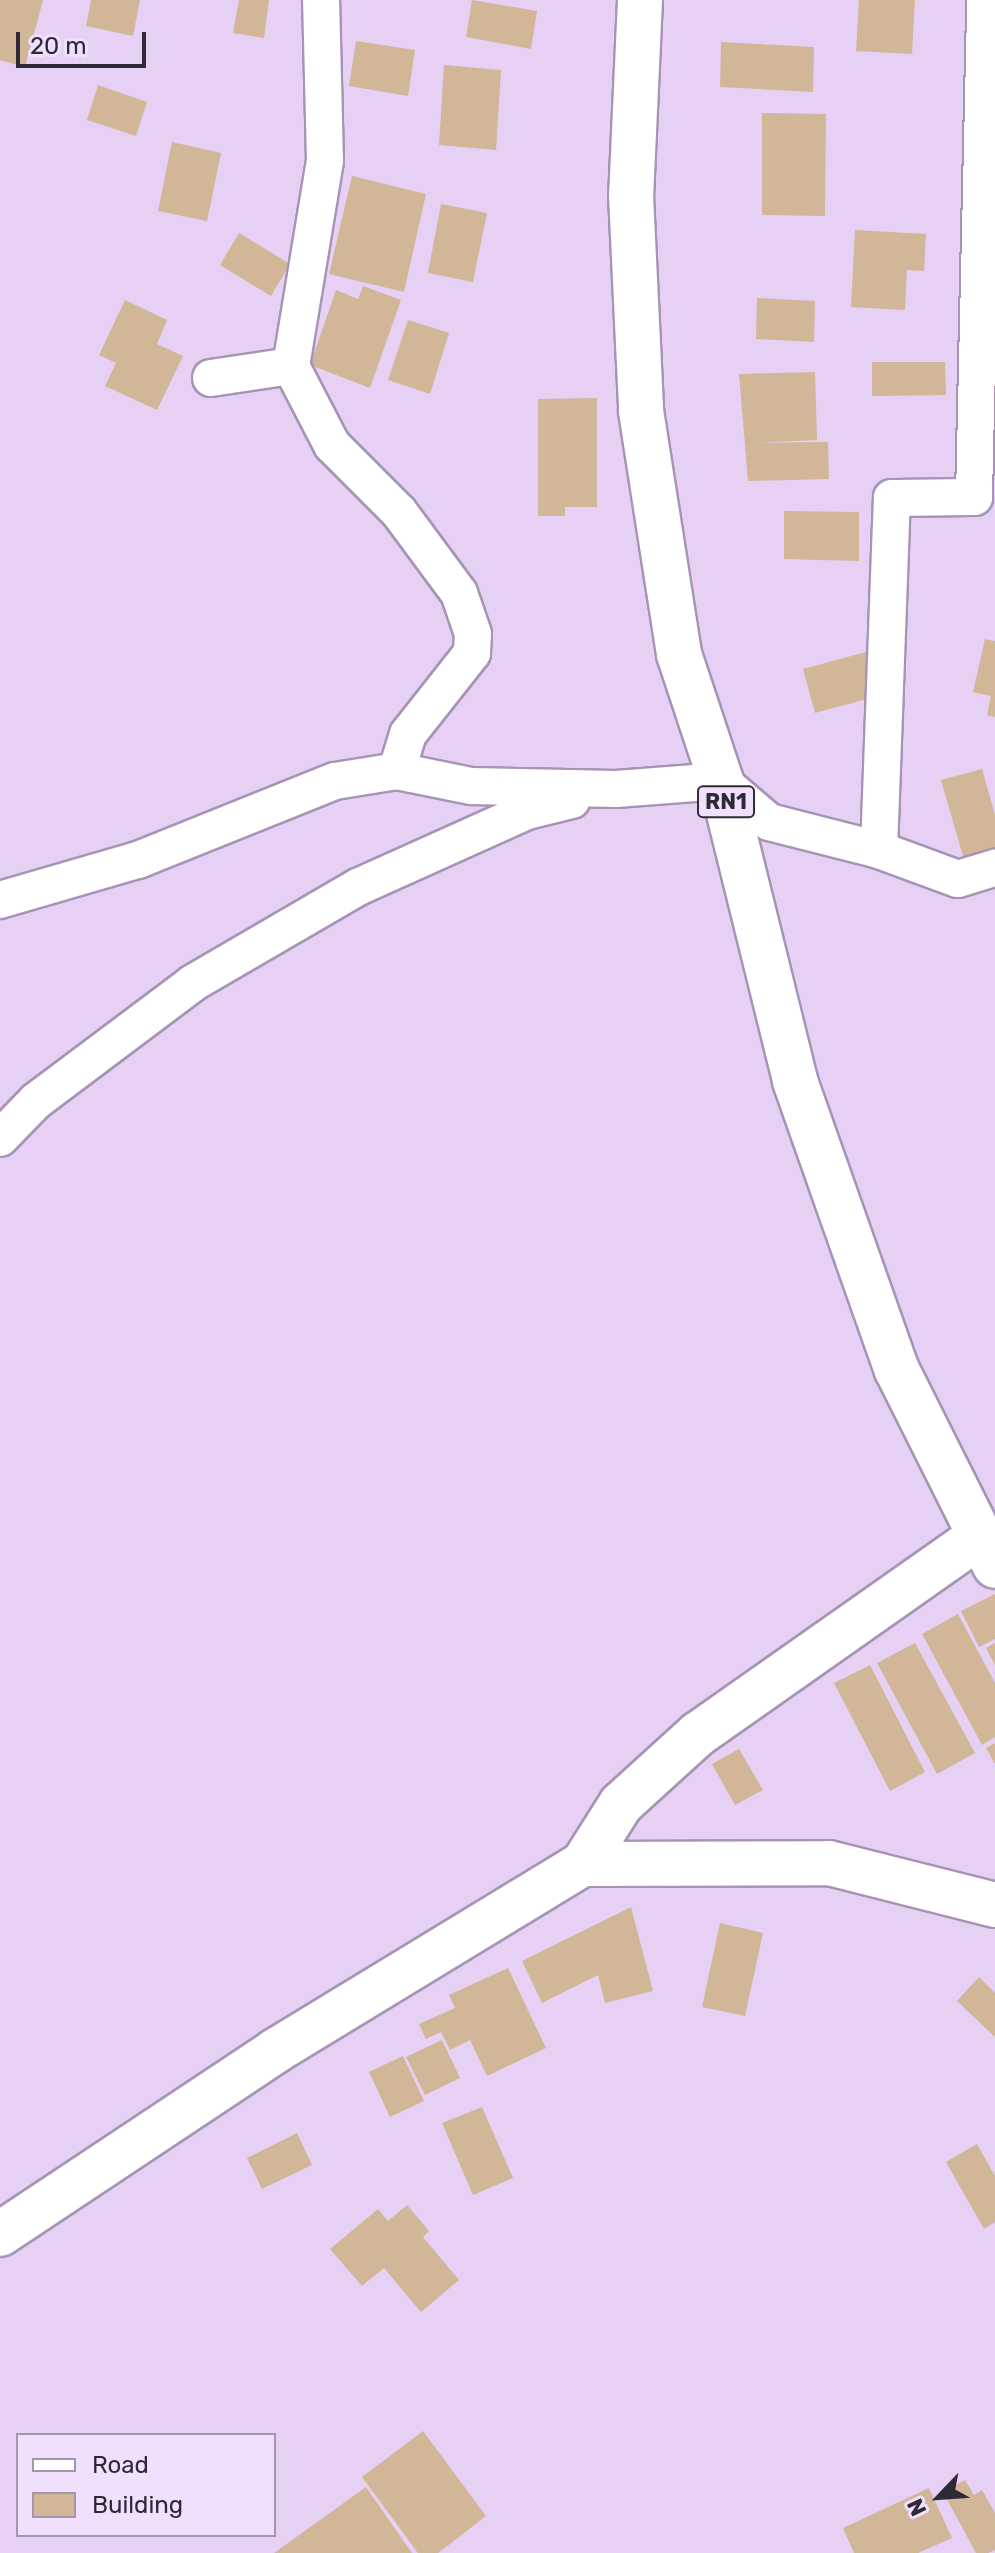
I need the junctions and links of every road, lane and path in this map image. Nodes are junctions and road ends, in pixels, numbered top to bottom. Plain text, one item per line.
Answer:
1 (321, 0) edge
2 (640, 0) edge
3 (985, 0) edge
4 (291, 366) junction
5 (211, 378) dead end
6 (397, 771) junction
7 (721, 781) junction
8 (616, 789) junction
9 (879, 850) junction
10 (995, 868) edge
11 (0, 900) edge
12 (0, 1138) edge
13 (987, 1551) edge
14 (583, 1864) junction
15 (995, 1905) edge
16 (0, 2234) edge

1 - 4 street
2 - 7 main road, RN1
3 - 9 street
4 - 5 street
4 - 6 street
6 - 8 street
6 - 11 street
7 - 8 street
7 - 9 street
7 - 13 main road, RN1
8 - 12 street
9 - 10 street
13 - 14 main road
14 - 15 main road
14 - 16 main road

